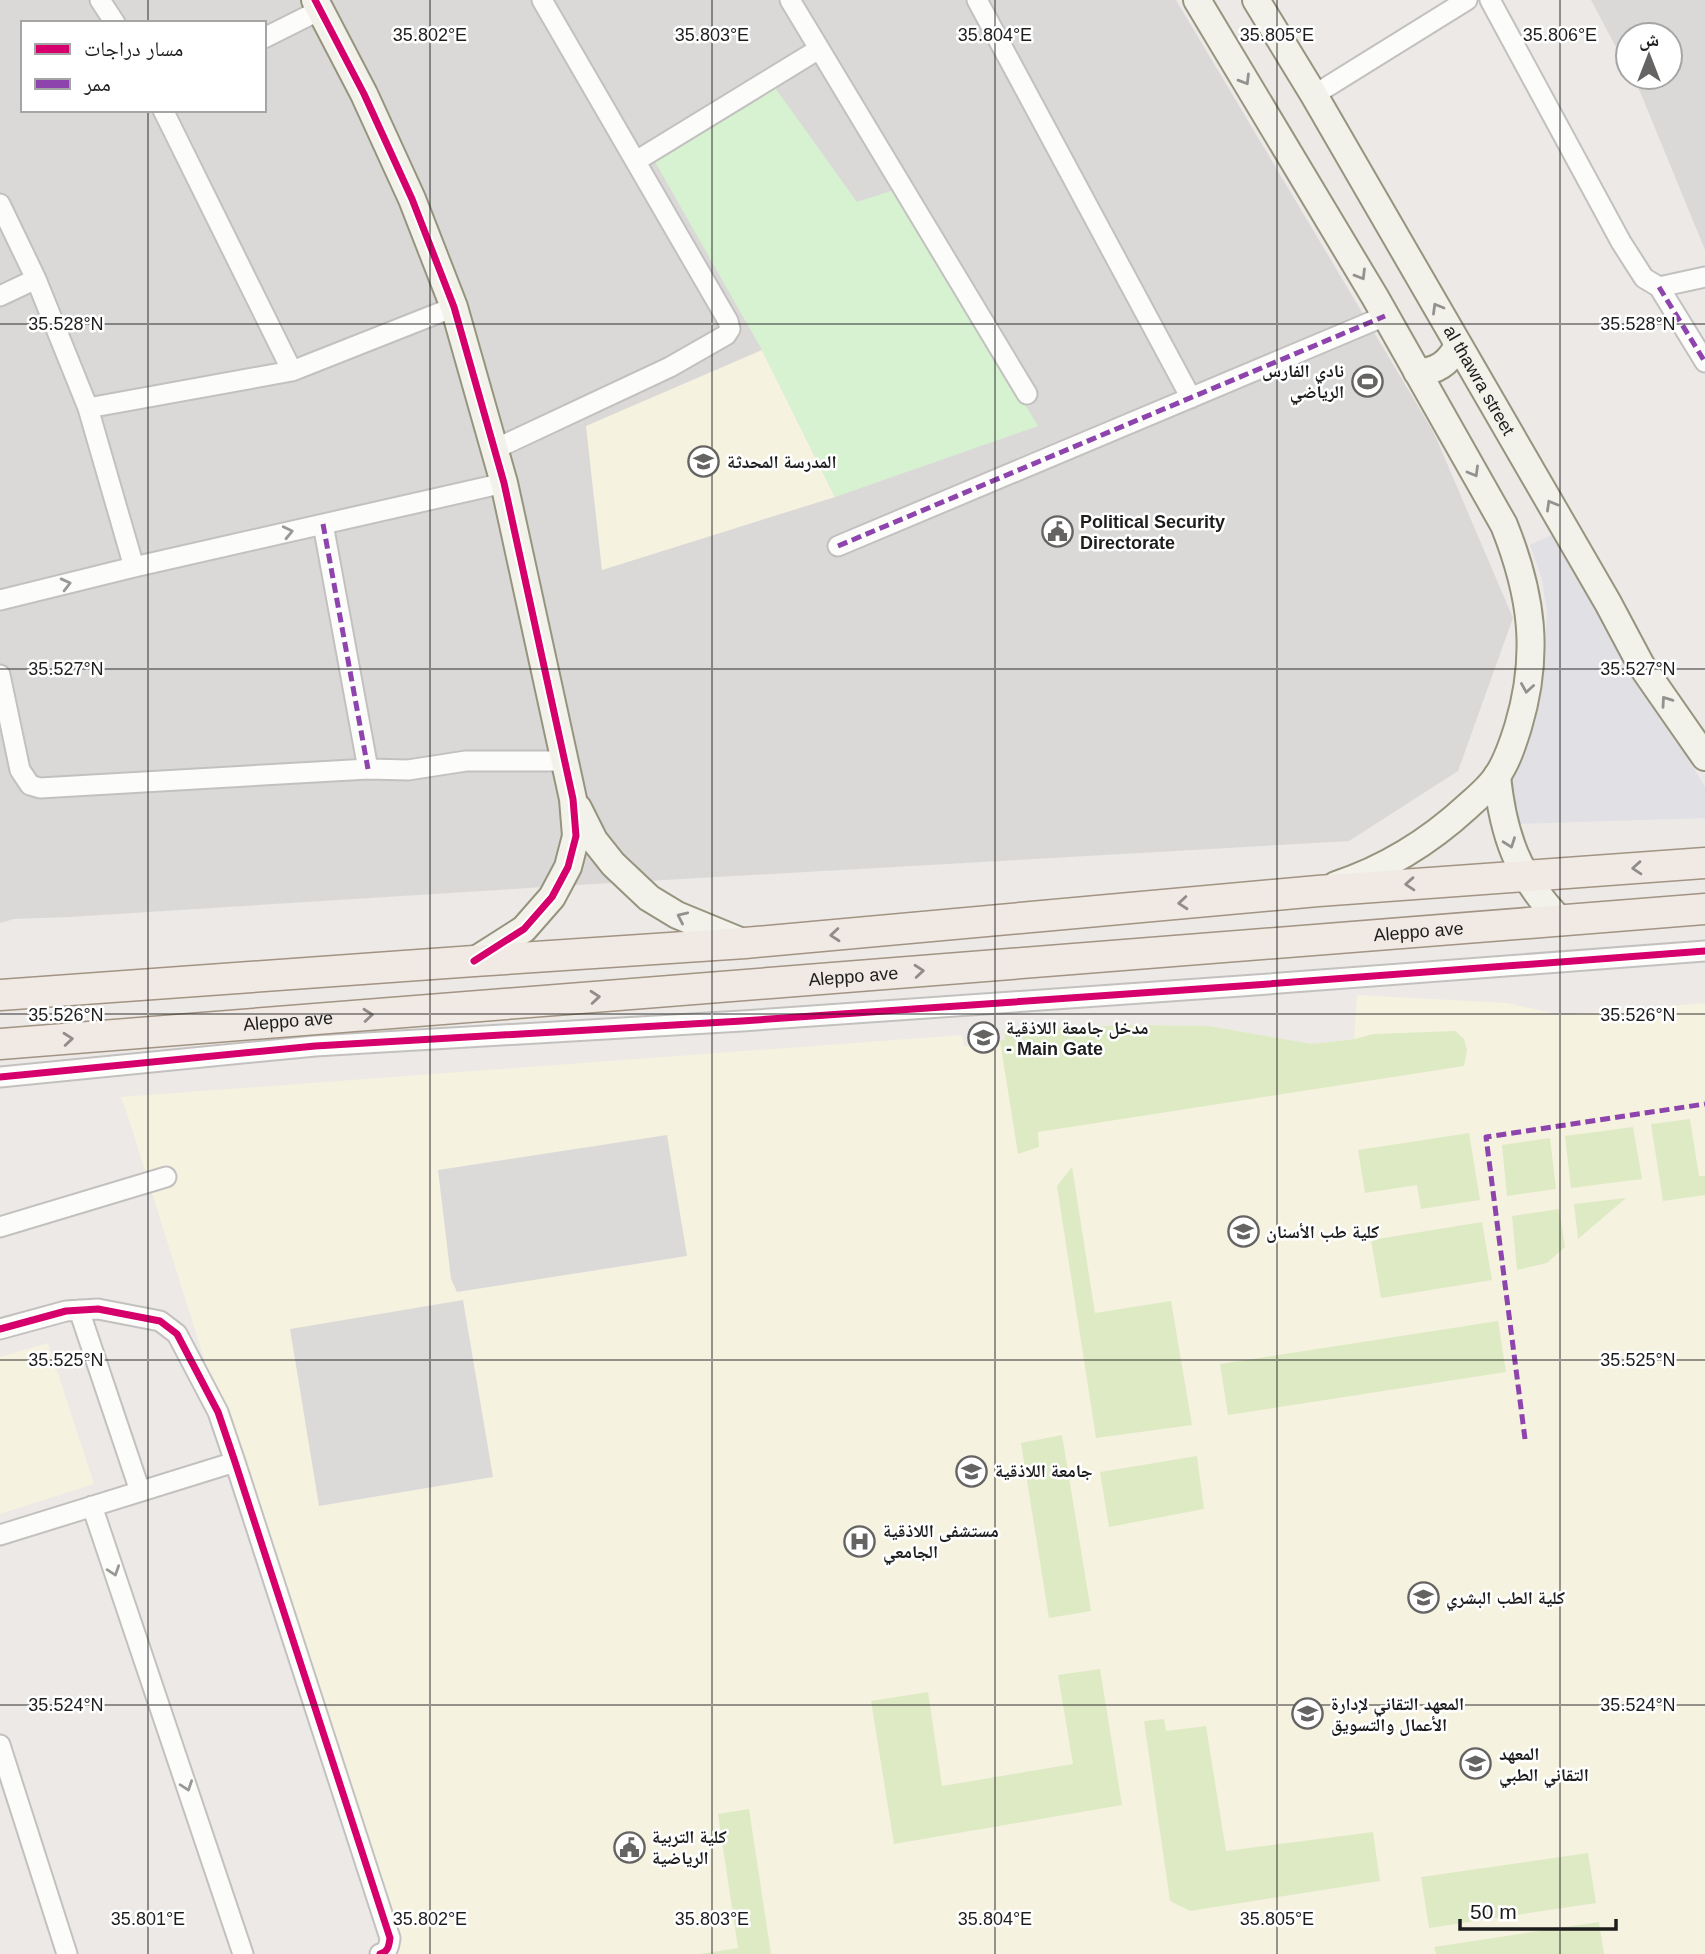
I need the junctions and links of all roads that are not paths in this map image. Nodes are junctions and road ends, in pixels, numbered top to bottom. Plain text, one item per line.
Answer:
1 (100, 0) edge
2 (542, 0) edge
3 (790, 0) edge
4 (977, 0) edge
5 (1197, 0) edge
6 (1256, 0) edge
7 (1467, 0) edge
8 (1490, 0) edge
9 (317, 5) edge
10 (114, 21) edge
11 (266, 37) edge
12 (819, 49) junction
13 (1314, 95) junction
14 (164, 112) edge
15 (636, 161) junction
16 (0, 204) edge
17 (1705, 277) edge
18 (36, 279) junction
19 (1659, 287) junction
20 (0, 296) edge
21 (454, 307) junction
22 (1385, 316) junction
23 (1458, 345) junction
24 (1705, 362) edge
25 (292, 371) junction
26 (1417, 372) junction
27 (1027, 394) dead end
28 (1191, 398) junction
29 (88, 408) junction
30 (495, 449) junction
31 (504, 483) junction
32 (323, 524) junction
33 (838, 546) dead end
34 (134, 567) junction
35 (0, 600) edge
36 (0, 675) edge
37 (1705, 757) edge
38 (566, 761) junction
39 (368, 769) junction
40 (1497, 776) junction
41 (573, 799) junction
42 (1705, 863) edge
43 (1525, 876) junction
44 (1318, 891) junction
45 (1705, 909) edge
46 (1560, 920) junction
47 (745, 943) junction
48 (1705, 951) edge
49 (474, 961) junction
50 (7, 992) edge
51 (0, 1044) edge
52 (0, 1077) edge
53 (166, 1177) dead end
54 (0, 1227) edge
55 (79, 1310) junction
56 (0, 1329) edge
57 (235, 1462) junction
58 (140, 1491) junction
59 (92, 1506) junction
60 (0, 1535) edge
61 (0, 1745) edge
62 (67, 1954) edge
63 (243, 1954) edge
64 (380, 1954) edge

1 - 10 street
2 - 15 street
3 - 12 street
4 - 28 street
5 -> 22 main road
6 - 13 main road, al thawra street
7 - 13 street
8 - 19 street
9 - 11 street
9 - 21 main road
12 - 15 street
12 - 27 street
23 -> 13 main road, al thawra street
14 - 25 street
15 - 30 street
16 - 18 street
17 - 19 street
18 - 20 street
18 - 29 street
19 - 24 street
21 - 25 street
21 - 30 main road
22 - 26 main road
22 - 28 street
23 - 26 main road
37 -> 23 main road, al thawra street
25 - 29 street
26 -> 40 main road
28 - 33 street
29 - 34 street
30 - 31 main road
31 - 32 street
31 - 38 main road
34 -> 32 street
32 - 39 street
35 -> 34 street
36 - 39 street
38 - 39 street
38 - 41 main road
40 -> 43 main road
40 - 44 main road
47 -> 41 main road
41 - 49 main road
42 -> 43 main road
43 -> 44 main road
43 - 46 main road
44 -> 47 main road
45 - 46 main road, Aleppo ave
51 -> 46 main road, Aleppo ave
47 - 49 main road
48 - 52 street
49 - 50 main road
53 - 54 street
55 - 56 street
55 - 57 street
55 - 58 street
57 - 58 street
57 - 64 street
58 - 59 street
59 - 60 street
59 -> 63 street
61 - 62 street

